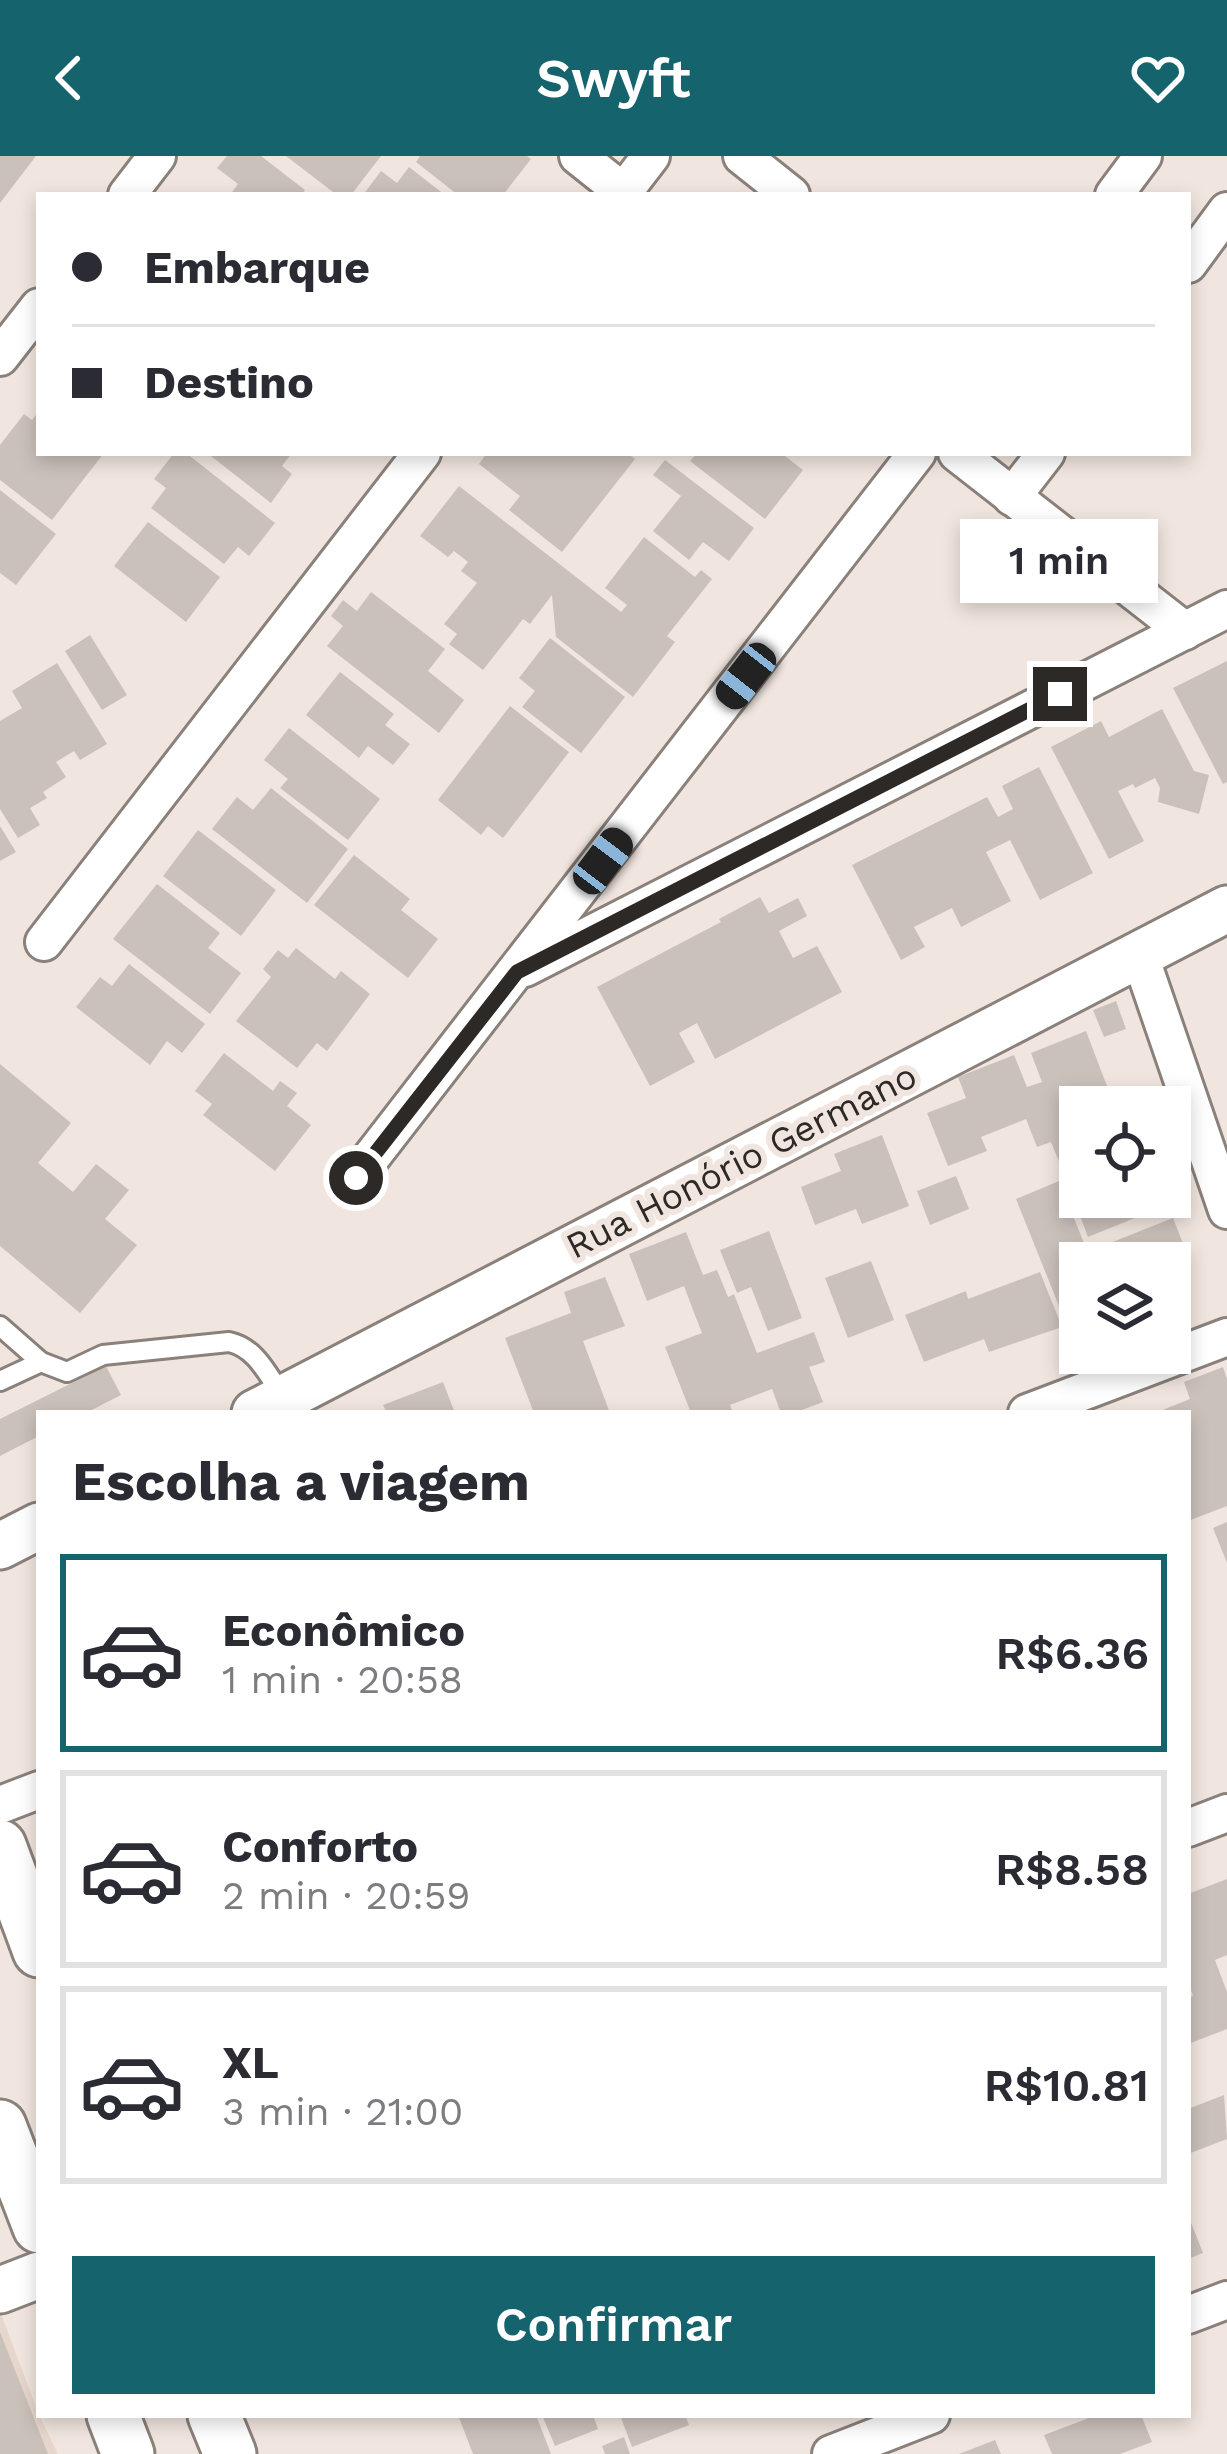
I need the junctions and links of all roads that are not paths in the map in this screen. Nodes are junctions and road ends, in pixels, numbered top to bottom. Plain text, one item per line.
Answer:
1 (157, 156) edge
2 (578, 156) edge
3 (651, 156) edge
4 (742, 156) edge
5 (1143, 156) edge
6 (129, 192) edge
7 (622, 192) edge
8 (625, 192) edge
9 (787, 192) edge
10 (1116, 192) edge
11 (1227, 212) edge
12 (1191, 260) edge
13 (36, 311) edge
14 (0, 357) edge
15 (420, 456) edge
16 (914, 456) edge
17 (961, 456) edge
18 (1044, 456) edge
19 (1012, 497) junction
20 (1227, 609) edge
21 (1185, 631) junction
22 (1227, 909) edge
23 (44, 942) dead end
24 (1139, 953) junction
25 (517, 972) junction
26 (356, 1178) dead end
27 (1227, 1210) edge
28 (0, 1326) edge
29 (1227, 1337) edge
30 (41, 1362) junction
31 (0, 1381) edge
32 (270, 1406) edge
33 (1035, 1410) edge
34 (36, 1528) edge
35 (0, 1546) edge
36 (36, 1791) edge
37 (0, 1805) edge
38 (1227, 1813) edge
39 (1191, 1827) edge
40 (0, 1846) edge
41 (36, 1943) edge
42 (0, 2126) edge
43 (36, 2219) edge
44 (36, 2276) edge
45 (0, 2290) edge
46 (1227, 2300) edge
47 (1191, 2314) edge
48 (114, 2418) edge
49 (215, 2418) edge
50 (923, 2418) edge
51 (128, 2454) edge
52 (230, 2454) edge
53 (831, 2454) edge

1 - 6 street
2 - 7 street
3 - 8 street
4 - 9 street
5 - 10 street
11 - 12 street
13 - 14 street
15 - 23 street
16 - 25 street
17 - 19 street
18 - 19 street
19 - 21 street
20 - 21 street
21 - 25 street
22 - 24 street, Rua Honório Germano
24 - 27 street
24 - 32 street, Rua Honório Germano
25 - 26 street
28 - 30 lane
29 - 33 street
30 - 31 lane
30 - 32 lane
34 - 35 street
36 - 37 street
38 - 39 street
40 - 41 main road
42 - 43 main road
44 - 45 street
46 - 47 street
48 - 51 main road
49 - 52 main road
50 - 53 street

